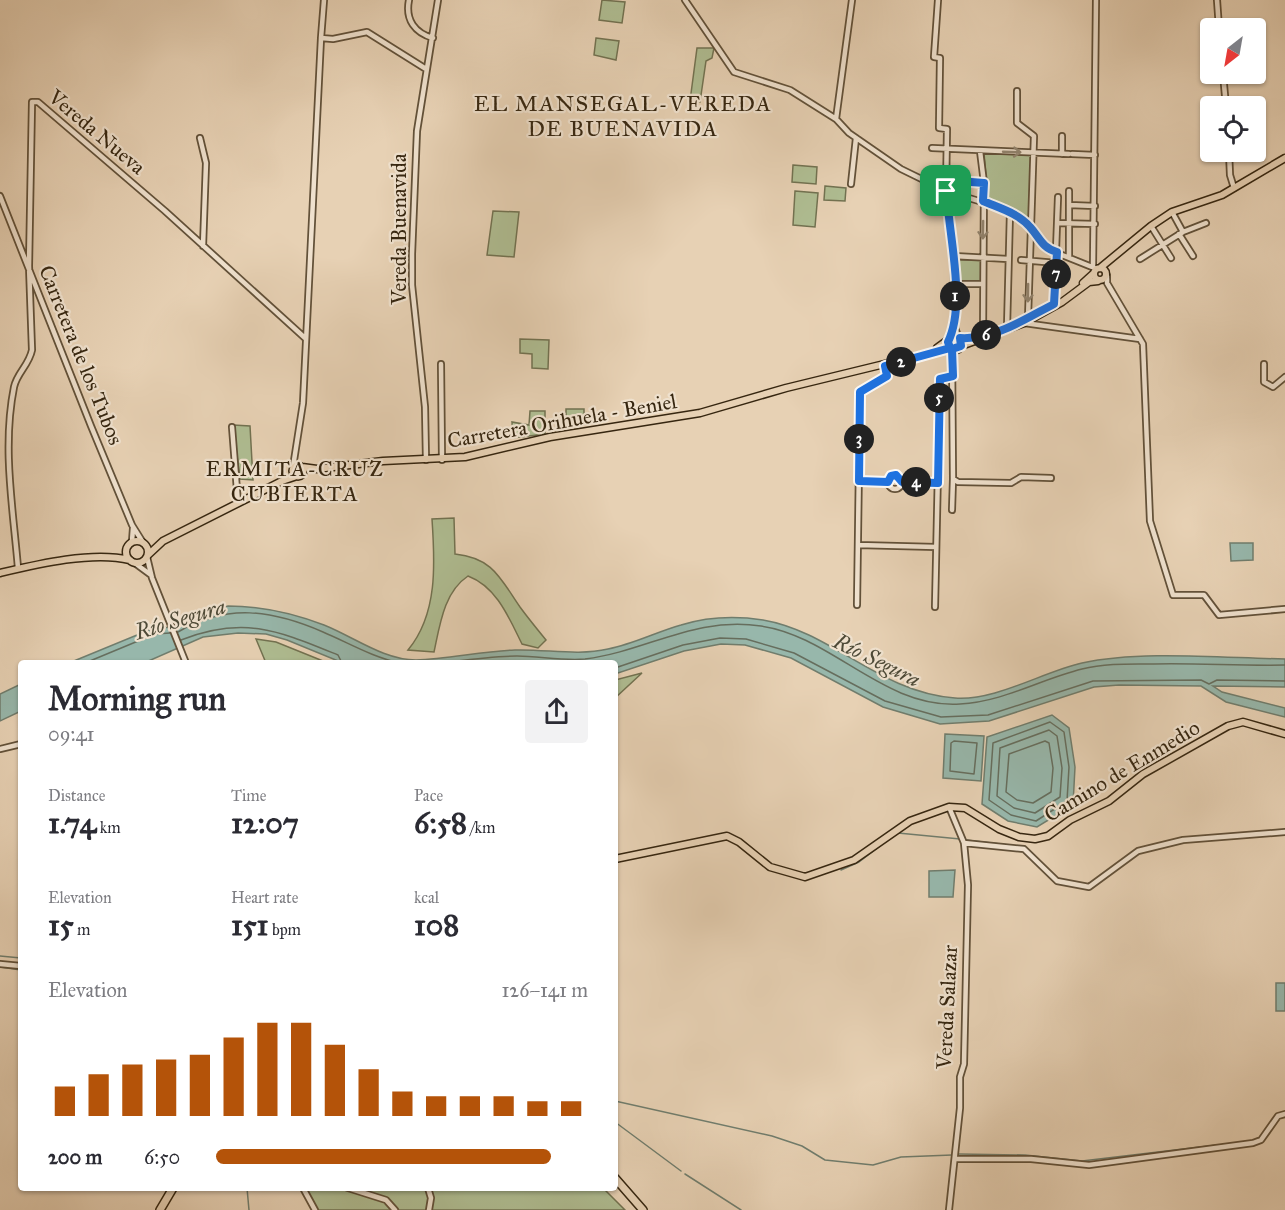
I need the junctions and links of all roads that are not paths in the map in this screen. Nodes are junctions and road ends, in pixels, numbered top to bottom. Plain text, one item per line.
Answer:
1 (324, 0) edge
2 (409, 0) edge
3 (438, 0) edge
4 (685, 0) edge
5 (852, 0) edge
6 (938, 0) edge
7 (1096, 0) edge
8 (1217, 0) edge
9 (1218, 18) edge
10 (321, 38) junction
11 (434, 38) junction
12 (426, 69) junction
13 (1017, 91) dead end
14 (836, 119) junction
15 (1062, 136) dead end
16 (200, 138) dead end
17 (856, 138) junction
18 (932, 148) dead end
19 (947, 150) junction
20 (980, 151) junction
21 (1034, 152) junction
22 (1062, 154) junction
23 (1095, 155) junction
24 (1285, 159) edge
25 (1229, 162) edge
26 (946, 180) junction
27 (984, 183) junction
28 (851, 184) dead end
29 (1234, 189) junction
30 (946, 191) junction
31 (1069, 191) dead end
32 (0, 196) edge
33 (1058, 197) dead end
34 (983, 201) junction
35 (1069, 205) junction
36 (1095, 206) junction
37 (1010, 212) junction
38 (1172, 212) junction
39 (1057, 222) junction
40 (1069, 223) junction
41 (1206, 223) dead end
42 (1095, 224) junction
43 (1030, 226) junction
44 (1150, 226) junction
45 (1181, 233) junction
46 (1162, 245) junction
47 (203, 246) junction
48 (1057, 252) junction
49 (954, 256) junction
50 (1193, 256) dead end
51 (1069, 257) junction
52 (982, 258) junction
53 (1113, 258) junction
54 (1171, 258) dead end
55 (1008, 259) junction
56 (1140, 259) dead end
57 (1022, 260) dead end
58 (1029, 261) junction
59 (1057, 263) junction
60 (29, 266) junction
61 (1095, 268) junction
62 (1104, 279) junction
63 (954, 284) junction
64 (983, 284) junction
65 (1054, 304) junction
66 (1029, 319) junction
67 (1035, 326) junction
68 (1007, 328) junction
69 (983, 336) junction
70 (305, 338) junction
71 (954, 338) junction
72 (1140, 339) junction
73 (961, 346) junction
74 (951, 349) junction
75 (441, 364) dead end
76 (1264, 364) dead end
77 (885, 366) junction
78 (953, 376) junction
79 (1285, 377) edge
80 (809, 382) junction
81 (232, 428) dead end
82 (426, 460) junction
83 (442, 460) junction
84 (298, 470) junction
85 (1051, 478) dead end
86 (953, 480) junction
87 (859, 481) junction
88 (888, 482) junction
89 (902, 482) junction
90 (938, 483) junction
91 (238, 503) junction
92 (952, 510) dead end
93 (132, 525) junction
94 (132, 541) junction
95 (163, 541) junction
96 (143, 542) junction
97 (858, 545) junction
98 (127, 547) junction
99 (936, 547) junction
100 (148, 556) junction
101 (108, 558) junction
102 (131, 561) junction
103 (18, 568) junction
104 (0, 573) edge
105 (152, 578) junction
106 (857, 604) dead end
107 (935, 607) dead end
108 (1285, 609) edge
109 (185, 660) edge
110 (1285, 734) edge
111 (18, 745) edge
112 (0, 749) edge
113 (949, 807) junction
114 (1285, 832) edge
115 (964, 843) junction
116 (618, 858) edge
117 (0, 964) edge
118 (18, 966) edge
119 (1285, 1114) edge
120 (956, 1159) junction
121 (618, 1181) edge
122 (171, 1191) edge
123 (305, 1191) edge
124 (358, 1191) edge
125 (429, 1191) edge
126 (160, 1210) edge
127 (315, 1210) edge
128 (394, 1210) edge
129 (429, 1210) edge
130 (643, 1210) edge
131 (949, 1210) edge

1 - 10 street
2 - 11 street
3 - 11 street, Vereda Buenavida
4 - 14 street
5 - 14 street
6 - 19 street
7 - 23 street
8 - 9 street
10 - 12 street
10 - 70 street
11 - 12 street, Vereda Buenavida
12 - 82 street, Vereda Buenavida
13 - 21 street
14 - 17 street
15 - 22 street
16 - 47 street
17 - 28 street
17 - 30 street
18 - 19 street
19 - 20 street
19 - 26 street
20 -> 21 street
20 - 27 street
21 - 22 street
21 - 43 street
22 - 23 street
23 - 36 street
24 - 29 main road, Carretera Orihuela - Beniel
25 - 29 street
26 - 27 street
26 - 30 street
27 - 34 street
29 - 38 main road, Carretera Orihuela - Beniel
30 - 34 street
30 - 49 street
31 - 35 street
32 - 60 street, Carretera de los Tubos
33 - 39 street
34 - 37 street
34 -> 52 street
35 - 36 street
35 - 40 street
36 - 42 street
37 - 43 street
37 - 55 street
38 - 44 main road, Carretera Orihuela - Beniel
38 - 45 street
39 - 40 street
39 - 48 street
40 - 42 street
40 - 51 street
41 - 45 street
42 - 61 street
43 - 48 street
43 - 58 street
44 - 46 street
44 - 53 main road, Carretera Orihuela - Beniel
45 - 46 street
45 - 50 street
46 - 54 street
46 - 56 street
47 - 60 street, Vereda Nueva
47 - 70 street, Vereda Nueva
48 - 51 street
48 - 59 street
49 - 52 street
49 - 63 street
51 - 61 street
52 - 55 street
52 - 64 street
53 - 61 main road, Carretera Orihuela - Beniel
53 - 62 main road, Carretera Orihuela - Beniel
55 - 68 street
57 - 58 street
58 - 59 street
58 -> 66 street
59 - 65 street
60 - 93 street, Carretera de los Tubos
60 - 103 street, Vereda Nueva
61 - 62 main road
61 - 62 main road
61 - 65 main road, Carretera Orihuela - Beniel
62 - 66 main road, Carretera Orihuela - Beniel
62 - 72 street
63 - 64 street
63 - 71 street
64 - 69 street
65 - 66 main road, Carretera Orihuela - Beniel
66 - 67 street
66 - 67 street
66 - 68 main road, Carretera Orihuela - Beniel
66 - 73 main road, Carretera Orihuela - Beniel
67 - 72 street
68 - 69 main road, Carretera Orihuela - Beniel
69 - 71 main road, Carretera Orihuela - Beniel
70 - 84 street
71 - 73 main road
71 - 74 main road
71 - 80 main road, Carretera Orihuela - Beniel
72 - 108 street
73 - 74 main road, Carretera Orihuela - Beniel
74 - 77 main road, Carretera Orihuela - Beniel
74 - 78 street
75 - 83 street
76 - 79 street
77 - 80 main road, Carretera Orihuela - Beniel
77 - 87 street
78 - 86 street
78 - 90 street
80 - 83 main road, Carretera Orihuela - Beniel
81 - 91 street
82 - 83 main road, Carretera Orihuela - Beniel
82 - 84 main road, Carretera Orihuela - Beniel
84 - 91 main road, Carretera Orihuela - Beniel
85 - 86 street
86 - 92 street
87 - 88 street
87 - 97 street
88 - 89 street
88 - 89 street
89 - 90 street
90 - 99 street
91 - 95 main road, Carretera Orihuela - Beniel
93 - 94 street, Carretera de los Tubos
93 - 96 street, Carretera de los Tubos
94 - 96 main road
94 - 98 main road
95 - 96 main road, Carretera Orihuela - Beniel
95 - 100 main road, Carretera Orihuela - Beniel
96 - 100 main road
97 - 99 street
97 - 106 street
98 - 101 main road
98 - 102 main road
99 - 107 street
100 - 102 main road
100 - 105 street
101 - 102 main road
101 - 103 main road
102 - 105 street
103 - 104 main road
105 - 109 street
110 - 113 main road, Camino de Enmedio
111 - 112 street
113 - 115 street, Vereda Salazar
113 - 116 main road
114 - 115 street
115 - 120 street, Vereda Salazar
117 - 118 street
119 - 120 street
120 - 131 street, Vereda Salazar
121 - 130 highway
122 - 126 highway
123 - 127 street
124 - 128 street
125 - 129 street

